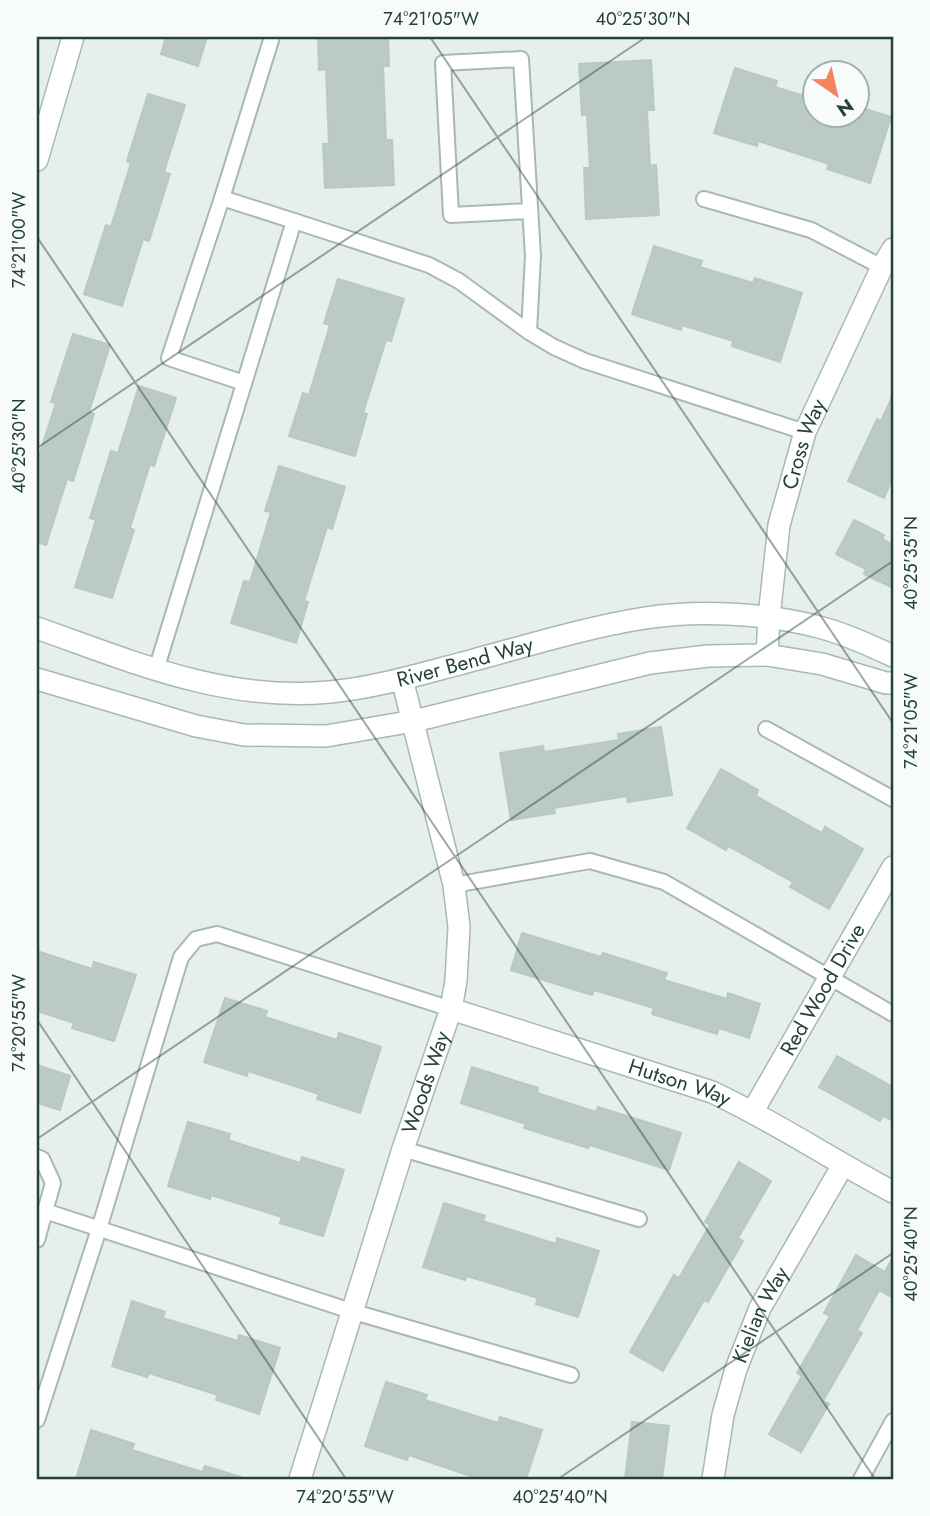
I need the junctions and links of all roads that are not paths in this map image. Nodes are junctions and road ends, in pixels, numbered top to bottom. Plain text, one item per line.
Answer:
1 (73, 37) edge
2 (272, 37) edge
3 (37, 160) edge
4 (222, 198) junction
5 (704, 199) dead end
6 (529, 211) junction
7 (294, 222) junction
8 (888, 258) edge
9 (529, 332) junction
10 (244, 383) junction
11 (805, 432) junction
12 (769, 617) junction
13 (37, 628) edge
14 (768, 655) junction
15 (893, 656) edge
16 (156, 670) junction
17 (402, 678) junction
18 (37, 679) edge
19 (893, 683) edge
20 (414, 721) junction
21 (766, 729) dead end
22 (893, 799) edge
23 (893, 867) edge
24 (454, 885) junction
25 (829, 976) junction
26 (451, 1009) junction
27 (893, 1014) edge
28 (753, 1111) junction
29 (403, 1149) junction
30 (37, 1157) edge
31 (843, 1166) junction
32 (893, 1192) edge
33 (45, 1211) junction
34 (639, 1219) dead end
35 (99, 1229) junction
36 (37, 1240) edge
37 (354, 1312) junction
38 (571, 1376) dead end
39 (37, 1420) edge
40 (893, 1421) edge
41 (300, 1479) edge
42 (713, 1479) edge
43 (861, 1479) edge

1 - 3 street
2 - 4 lane
4 - 7 lane
4 - 10 lane
5 - 8 lane
6 - 6 lane
6 - 9 lane
7 - 9 lane
7 - 10 lane
8 - 11 street, Cross Way
9 - 11 lane
10 - 16 lane
11 - 12 street, Cross Way
12 - 14 street, Cross Way
12 - 15 street, River Bend Way
12 - 17 street, River Bend Way
13 - 16 street, River Bend Way
14 - 19 street
14 - 20 street
16 - 17 street, River Bend Way
17 - 20 street, Woods Way
18 - 20 street
20 - 24 street, Woods Way
21 - 22 lane
23 - 25 street, Red Wood Drive
24 - 25 lane
24 - 26 street, Woods Way
25 - 27 lane
25 - 28 street, Red Wood Drive
26 - 28 street, Hutson Way
26 - 29 street, Woods Way
26 - 35 lane
28 - 31 street, Hutson Way
29 - 34 lane
29 - 37 street, Woods Way
30 - 33 lane
31 - 32 street, Hutson Way
31 - 42 street, Kielian Way
33 - 35 lane
33 - 36 lane
35 - 37 lane
35 - 39 lane
37 - 38 lane
37 - 41 street, Woods Way
40 - 43 lane

